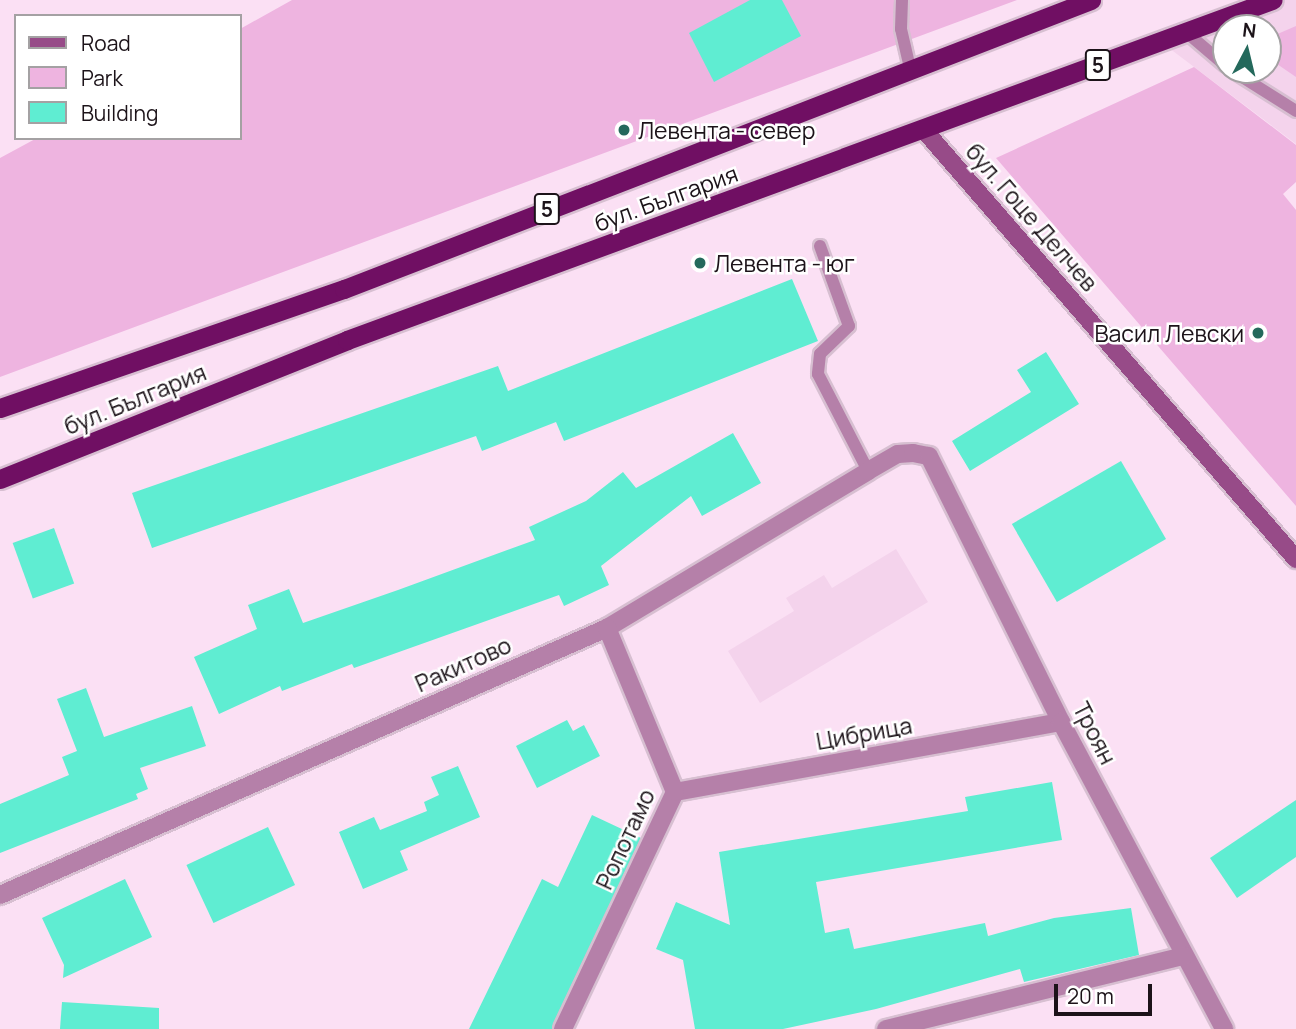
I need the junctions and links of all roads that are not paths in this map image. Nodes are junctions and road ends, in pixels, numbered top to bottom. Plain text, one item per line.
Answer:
1 (902, 0) edge
2 (1091, 0) edge
3 (1272, 0) edge
4 (1186, 32) junction
5 (1212, 54) edge
6 (910, 68) junction
7 (1253, 84) edge
8 (1296, 111) edge
9 (924, 130) junction
10 (820, 246) dead end
11 (0, 408) edge
12 (929, 456) joint
13 (868, 471) junction
14 (0, 479) edge
15 (1296, 559) edge
16 (607, 628) junction
17 (1061, 722) junction
18 (675, 792) junction
19 (0, 895) edge
20 (1184, 956) junction
21 (563, 1029) edge
22 (886, 1029) edge
23 (1224, 1029) edge

1 - 6 lane
2 - 6 highway, бул. България / 5
3 - 4 highway, бул. България / 5
4 - 5 lane
4 - 9 highway, бул. България / 5
6 - 11 highway, бул. България / 5
7 - 8 lane
9 - 14 highway, бул. България / 5
9 - 15 main road, бул. Гоце Делчев
10 - 13 lane
12 - 13 street, Ракитово
12 - 17 street, Троян
13 - 16 street, Ракитово
16 - 18 street, Ропотамо
16 - 19 street, Ракитово
17 - 18 street, Цибрица
17 - 20 street, Троян
18 - 21 street, Ропотамо
20 - 22 street
20 - 23 street, Троян

